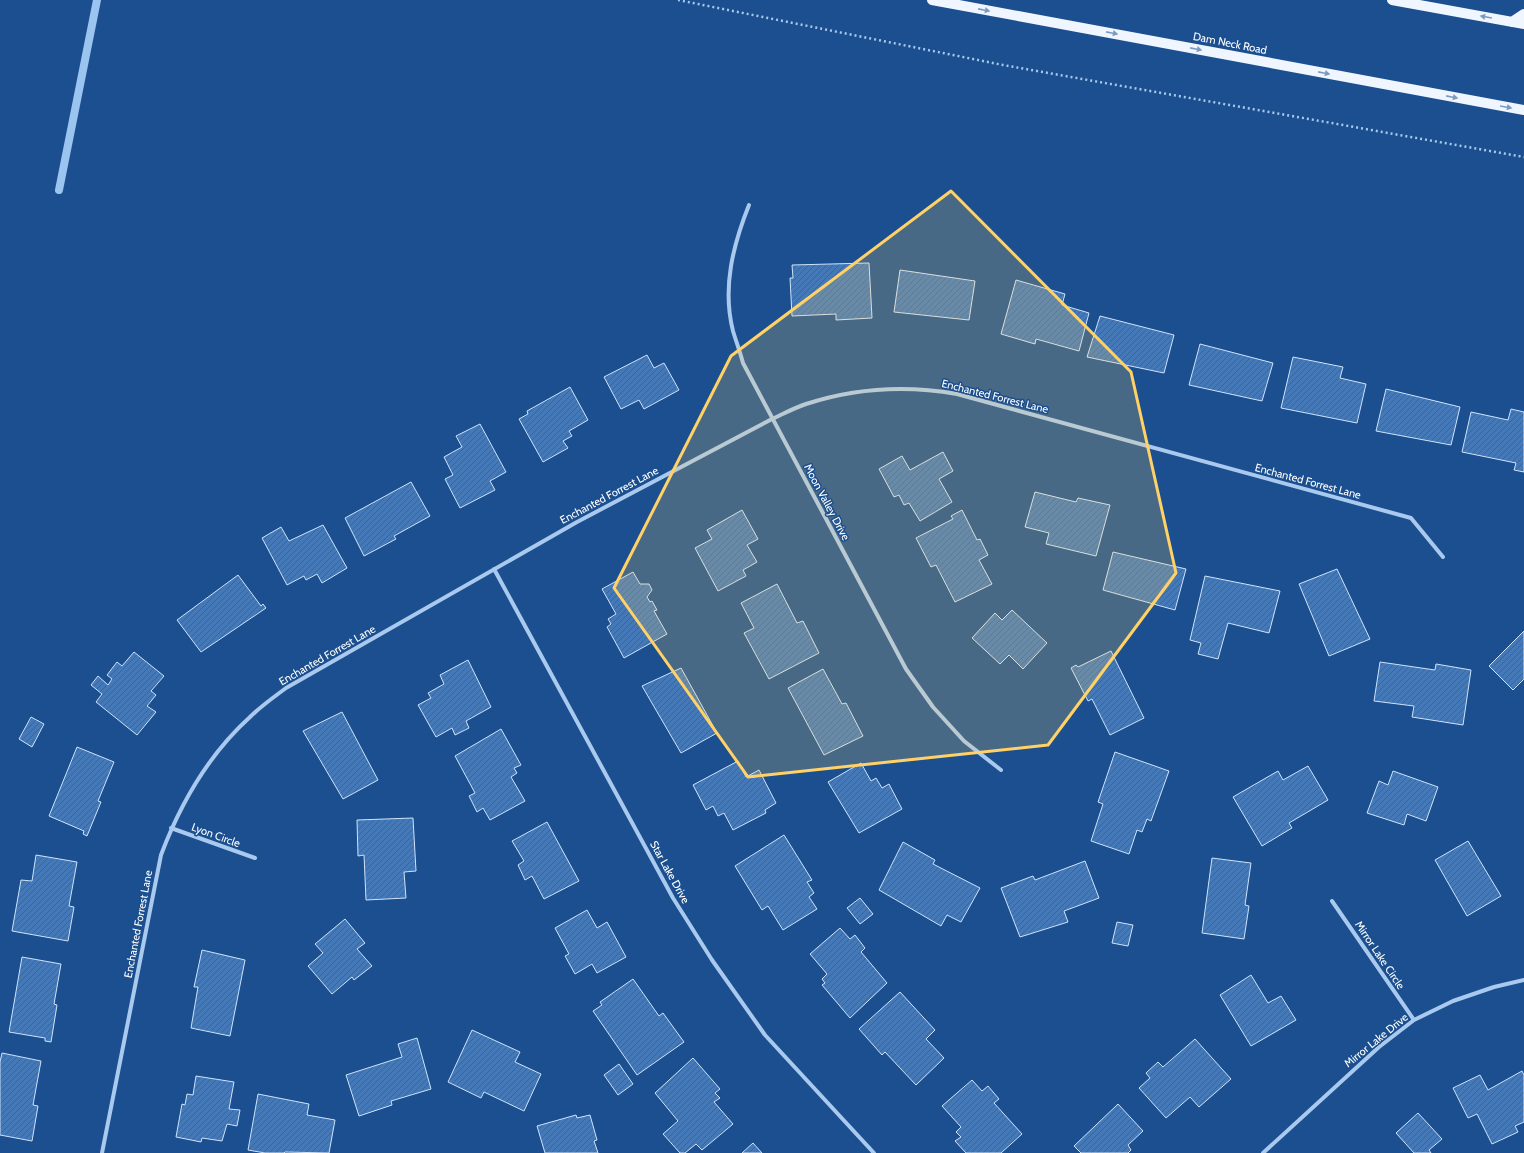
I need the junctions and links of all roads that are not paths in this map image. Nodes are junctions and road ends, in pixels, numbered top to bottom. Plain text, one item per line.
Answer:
1 (932, 0) edge
2 (1392, 0) edge
3 (1524, 14) edge
4 (1512, 22) junction
5 (1524, 24) edge
6 (1524, 110) edge
7 (749, 205) dead end
8 (772, 418) junction
9 (1443, 557) dead end
10 (494, 569) junction
11 (1001, 770) dead end
12 (172, 828) junction
13 (255, 858) dead end
14 (1332, 901) dead end
15 (1524, 980) edge
16 (1414, 1020) junction
17 (102, 1153) edge
18 (874, 1153) edge
19 (1263, 1153) edge

1 -> 6 main road, Dam Neck Road
4 -> 2 main road
3 - 4 main road
4 - 5 main road
7 - 8 street, Moon Valley Drive
8 - 9 street, Enchanted Forrest Lane
8 - 10 street, Enchanted Forrest Lane
8 - 11 street, Moon Valley Drive
10 - 12 street, Enchanted Forrest Lane
10 - 18 street, Star Lake Drive
12 - 13 street, Lyon Circle
12 - 17 street, Enchanted Forrest Lane
14 - 16 street, Mirror Lake Circle
15 - 16 street, Mirror Lake Drive
16 - 19 street, Mirror Lake Drive

